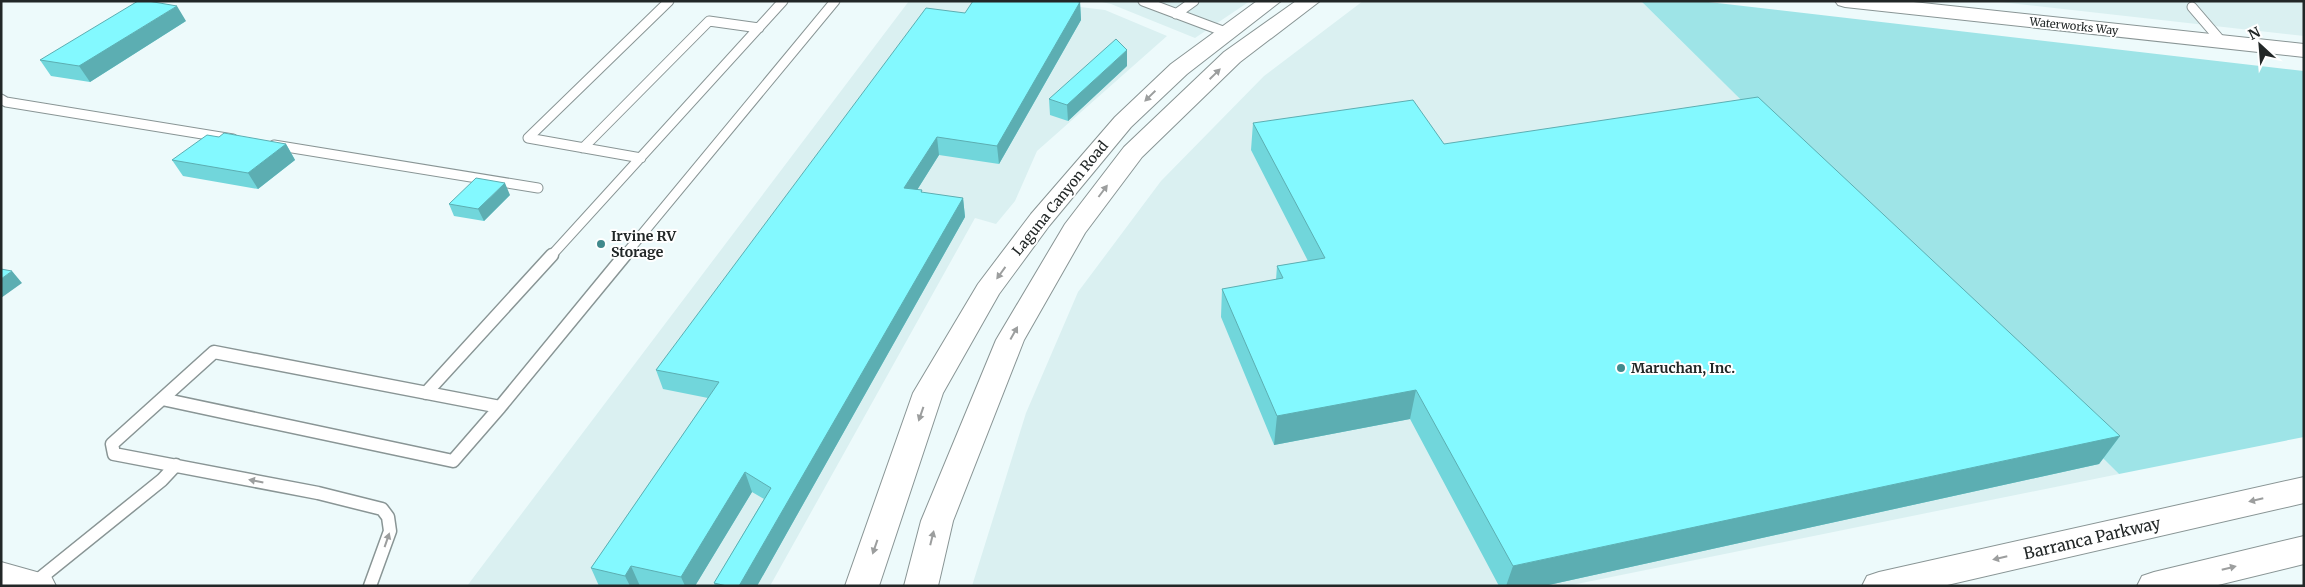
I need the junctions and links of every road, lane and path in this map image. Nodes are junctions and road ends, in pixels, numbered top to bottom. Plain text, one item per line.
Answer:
1 (669, 1) edge
2 (783, 1) edge
3 (835, 1) edge
4 (1143, 1) edge
5 (1194, 1) edge
6 (1271, 1) edge
7 (1310, 1) edge
8 (1845, 1) edge
9 (2192, 7) dead end
10 (1176, 14) junction
11 (759, 28) junction
12 (1228, 33) junction
13 (2222, 42) junction
14 (2304, 51) edge
15 (1, 99) edge
16 (242, 140) edge
17 (262, 143) edge
18 (583, 148) junction
19 (641, 158) junction
20 (538, 188) dead end
21 (426, 393) junction
22 (162, 399) junction
23 (500, 407) junction
24 (176, 465) junction
25 (2304, 490) edge
26 (2304, 550) edge
27 (24, 582) edge
28 (370, 586) edge
29 (862, 586) edge
30 (921, 586) edge
31 (1879, 586) edge
32 (2154, 586) edge

1 - 18 lane
2 - 11 lane
3 - 23 lane
4 - 10 lane
5 - 10 lane
6 - 12 main road, Laguna Canyon Road
30 -> 7 main road, Laguna Canyon Road
8 - 13 main road, Waterworks Way
9 - 13 lane
10 - 12 lane
11 - 18 lane
11 - 19 lane
12 -> 29 main road, Laguna Canyon Road
13 - 14 main road, Waterworks Way
15 - 16 lane
17 - 20 lane
18 - 19 lane
19 - 21 lane
21 - 22 lane
21 - 23 lane
22 - 23 lane
22 - 24 lane
24 - 27 lane
28 -> 24 lane
25 -> 31 main road, Barranca Parkway
32 -> 26 main road

